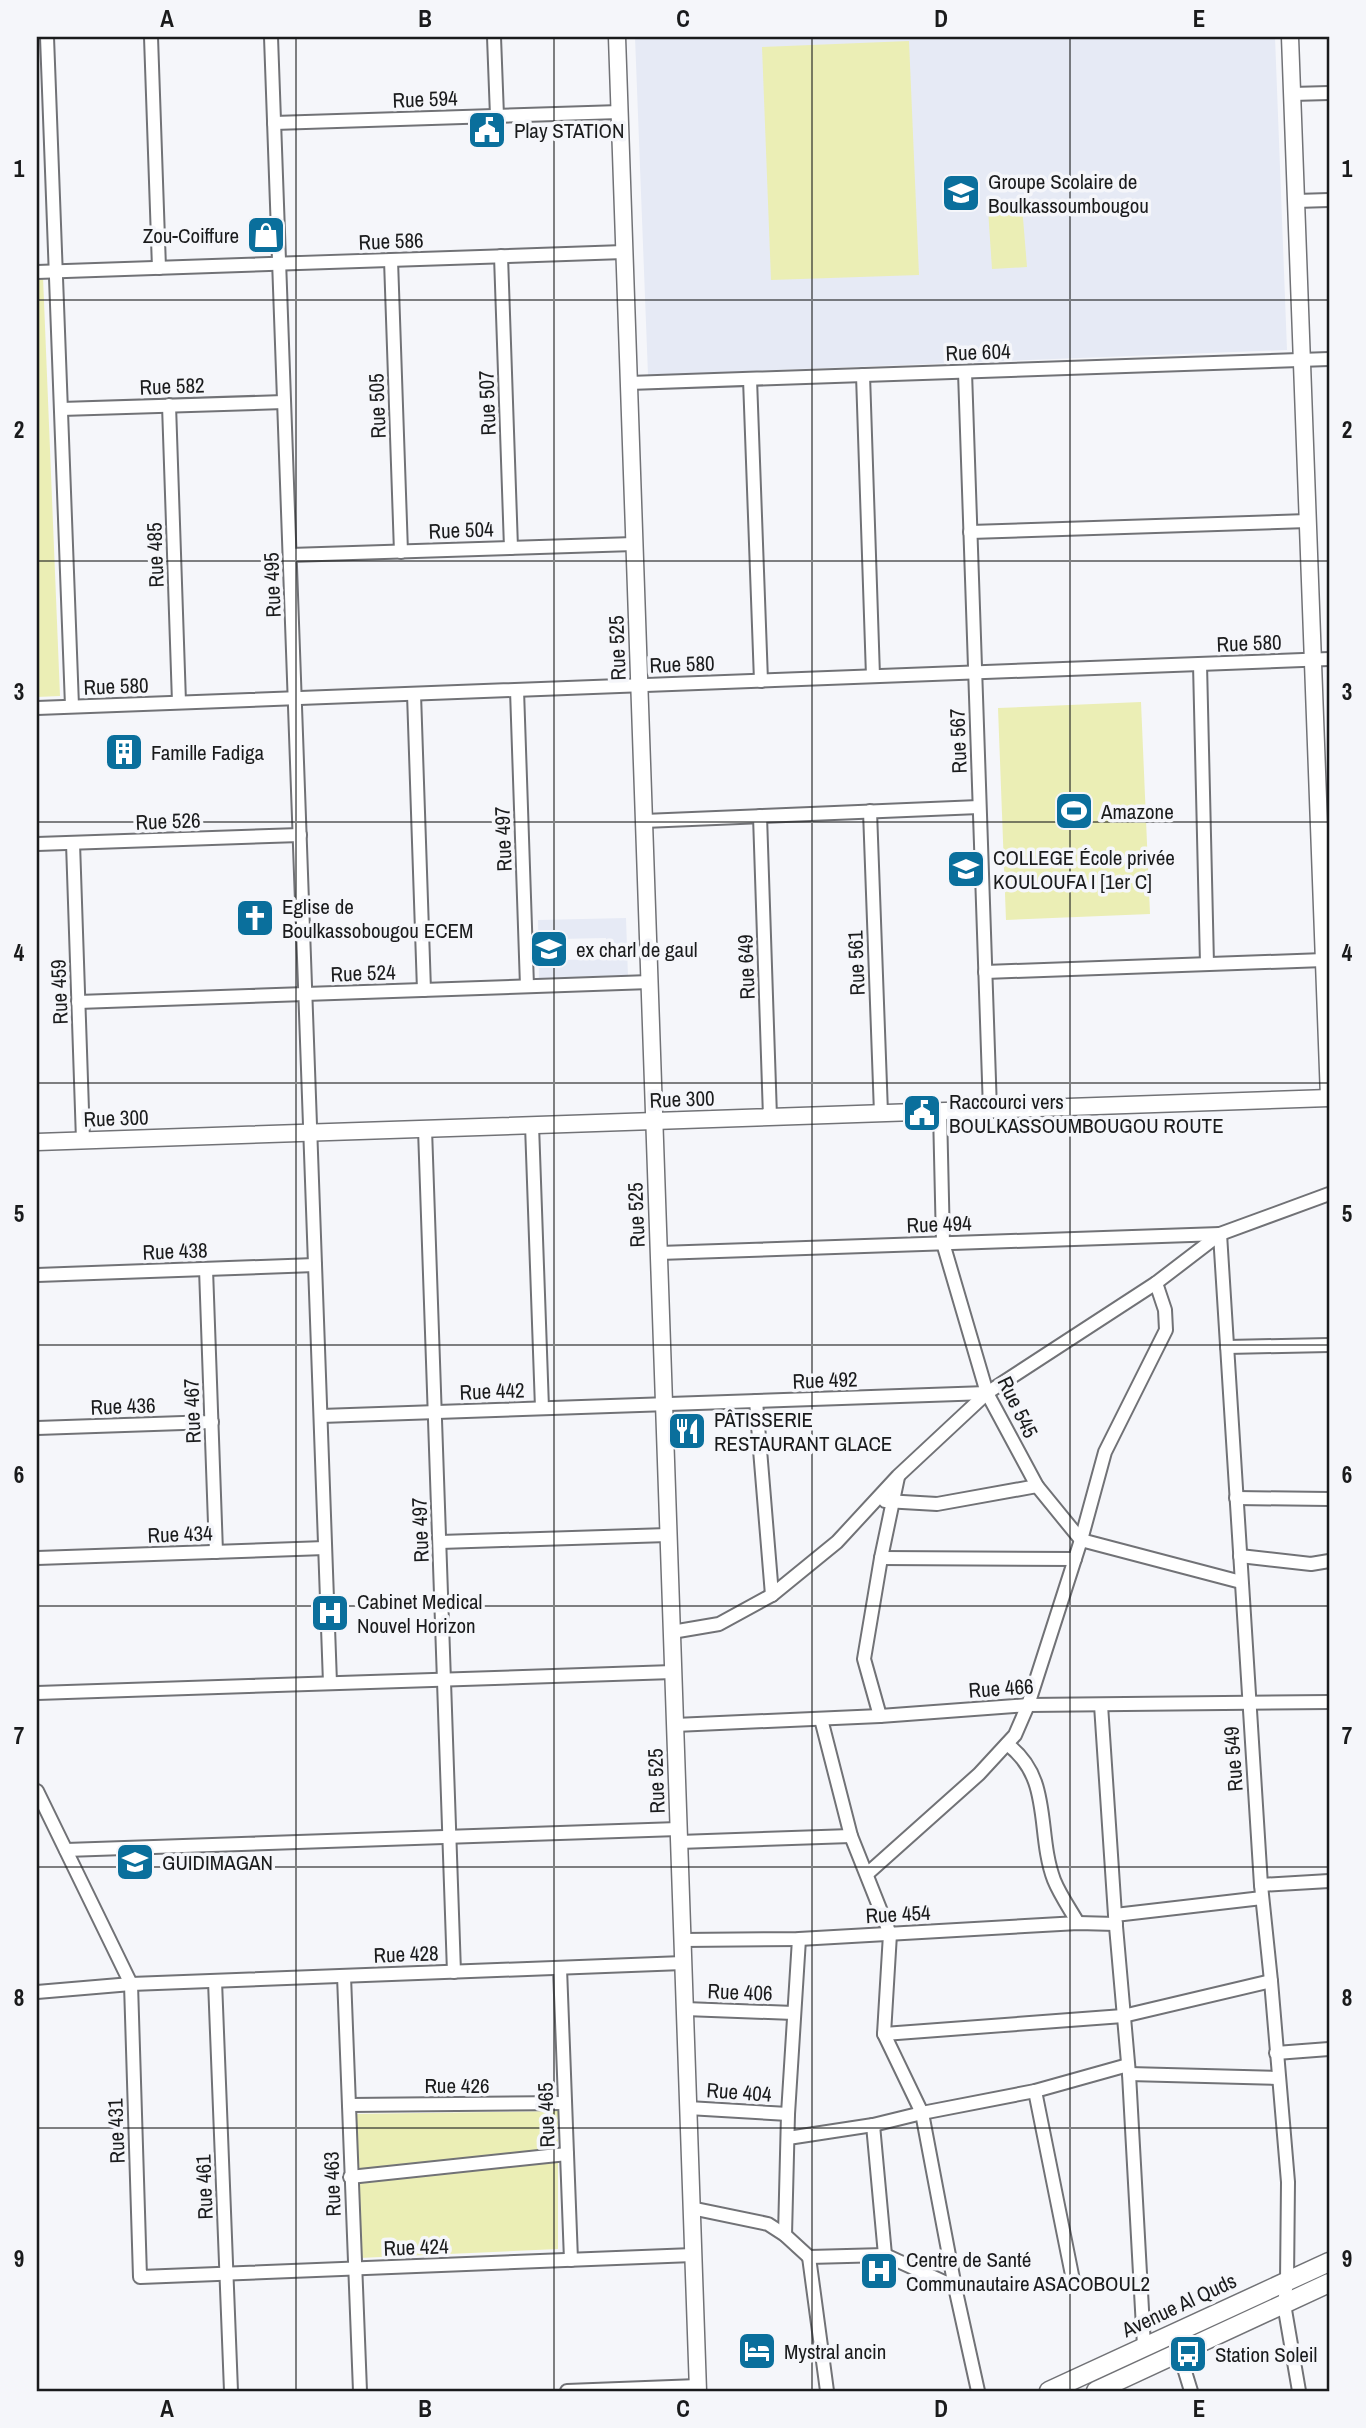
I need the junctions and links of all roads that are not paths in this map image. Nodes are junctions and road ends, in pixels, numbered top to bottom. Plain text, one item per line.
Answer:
1 (47, 37) edge
2 (151, 37) edge
3 (271, 37) edge
4 (494, 37) edge
5 (617, 37) edge
6 (1290, 37) edge
7 (1329, 93) edge
8 (1292, 94) junction
9 (620, 112) junction
10 (497, 116) junction
11 (274, 124) junction
12 (1329, 200) edge
13 (1296, 201) junction
14 (625, 252) junction
15 (501, 256) junction
16 (391, 260) junction
17 (279, 264) junction
18 (159, 268) junction
19 (56, 271) junction
20 (37, 272) edge
21 (1329, 359) edge
22 (1302, 360) junction
23 (965, 372) junction
24 (863, 375) junction
25 (750, 379) junction
26 (629, 383) junction
27 (284, 401) junction
28 (169, 405) junction
29 (61, 409) junction
30 (1308, 521) junction
31 (970, 532) junction
32 (634, 544) junction
33 (511, 548) junction
34 (401, 552) junction
35 (290, 555) junction
36 (1321, 660) edge
37 (1200, 664) junction
38 (975, 673) junction
39 (873, 676) junction
40 (761, 681) junction
41 (639, 685) junction
42 (517, 690) junction
43 (414, 694) junction
44 (295, 698) junction
45 (179, 702) junction
46 (72, 706) junction
47 (37, 708) edge
48 (1322, 729) edge
49 (979, 807) junction
50 (870, 811) junction
51 (760, 816) junction
52 (644, 821) junction
53 (300, 835) junction
54 (73, 843) junction
55 (37, 844) edge
56 (1326, 931) edge
57 (1324, 960) junction
58 (1207, 964) junction
59 (985, 972) junction
60 (650, 982) junction
61 (527, 986) junction
62 (424, 990) junction
63 (306, 994) junction
64 (78, 1002) junction
65 (1328, 1027) edge
66 (1329, 1099) edge
67 (990, 1110) junction
68 (940, 1111) junction
69 (881, 1113) junction
70 (770, 1117) junction
71 (654, 1121) junction
72 (532, 1125) junction
73 (425, 1129) junction
74 (311, 1133) junction
75 (83, 1140) junction
76 (37, 1142) edge
77 (1329, 1194) edge
78 (1220, 1234) junction
79 (943, 1243) junction
80 (659, 1253) junction
81 (315, 1265) junction
82 (206, 1269) junction
83 (37, 1275) edge
84 (1156, 1283) junction
85 (1329, 1345) edge
86 (1227, 1348) junction
87 (987, 1394) junction
88 (756, 1401) junction
89 (664, 1404) junction
90 (542, 1408) junction
91 (435, 1412) junction
92 (321, 1416) junction
93 (212, 1422) junction
94 (37, 1428) edge
95 (898, 1476) junction
96 (1037, 1486) junction
97 (1236, 1498) junction
98 (1329, 1499) edge
99 (877, 1500) junction
100 (893, 1502) junction
101 (668, 1535) junction
102 (1081, 1540) junction
103 (440, 1542) junction
104 (325, 1548) junction
105 (216, 1552) junction
106 (1240, 1556) junction
107 (37, 1558) edge
108 (881, 1558) junction
109 (1075, 1559) junction
110 (1329, 1561) edge
111 (1241, 1582) junction
112 (772, 1595) junction
113 (672, 1632) junction
114 (673, 1672) junction
115 (444, 1679) junction
116 (330, 1684) junction
117 (37, 1693) edge
118 (1329, 1702) edge
119 (1101, 1704) junction
120 (1249, 1704) junction
121 (1028, 1705) junction
122 (880, 1716) junction
123 (821, 1720) junction
124 (675, 1725) junction
125 (1007, 1744) junction
126 (37, 1791) edge
127 (679, 1835) junction
128 (851, 1836) junction
129 (450, 1837) junction
130 (66, 1850) junction
131 (867, 1874) junction
132 (1329, 1881) edge
133 (1261, 1891) junction
134 (1116, 1920) junction
135 (1077, 1923) junction
136 (890, 1934) junction
137 (799, 1939) junction
138 (682, 1940) junction
139 (683, 1963) junction
140 (559, 1968) junction
141 (454, 1972) junction
142 (344, 1976) junction
143 (215, 1981) junction
144 (1271, 1981) junction
145 (131, 1984) junction
146 (37, 1992) edge
147 (685, 2010) junction
148 (794, 2013) junction
149 (1123, 2015) junction
150 (884, 2034) junction
151 (1329, 2049) edge
152 (1276, 2053) junction
153 (1129, 2070) junction
154 (1278, 2078) junction
155 (1035, 2091) junction
156 (565, 2103) junction
157 (349, 2105) junction
158 (688, 2108) junction
159 (922, 2113) junction
160 (788, 2114) junction
161 (873, 2125) junction
162 (788, 2138) junction
163 (567, 2154) junction
164 (350, 2177) junction
165 (691, 2208) junction
166 (785, 2235) junction
167 (693, 2255) junction
168 (885, 2255) junction
169 (809, 2257) junction
170 (571, 2260) junction
171 (1329, 2262) edge
172 (355, 2268) junction
173 (227, 2273) junction
174 (141, 2277) joint
175 (1073, 2280) dead end
176 (1287, 2281) junction
177 (1329, 2283) edge
178 (955, 2287) junction
179 (1284, 2304) junction
180 (1144, 2346) junction
181 (1180, 2352) junction
182 (698, 2389) edge
183 (231, 2391) edge
184 (360, 2391) edge
185 (567, 2391) edge
186 (827, 2391) edge
187 (978, 2391) edge
188 (1049, 2391) edge
189 (1096, 2391) edge
190 (1191, 2391) edge
191 (1299, 2391) edge

1 - 19 street
2 - 18 street
3 - 11 street, Rue 495
4 - 10 street
5 - 9 street, Rue 525
6 - 8 street
7 - 8 street
8 - 13 street
9 - 10 street, Rue 594
9 - 14 street, Rue 525
10 - 11 street, Rue 594
11 - 17 street, Rue 495
12 - 13 street
13 - 22 street
14 - 15 street, Rue 586
14 - 26 street, Rue 525
15 - 16 street, Rue 586
15 - 33 street, Rue 507
16 - 17 street, Rue 586
16 - 34 street, Rue 505
17 - 18 street, Rue 586
17 - 27 street, Rue 495
18 - 19 street, Rue 586
19 - 20 street, Rue 586
19 - 29 street
21 - 22 street, Rue 604
22 - 23 street, Rue 604
22 - 30 street
23 - 24 street, Rue 604
23 - 31 street, Rue 567
24 - 25 street, Rue 604
24 - 39 street
25 - 26 street, Rue 604
25 - 40 street
26 - 32 street, Rue 525
27 - 28 street, Rue 582
27 - 35 street, Rue 495
28 - 29 street, Rue 582
28 - 45 street, Rue 485
29 - 46 street
30 - 31 street
30 - 36 street
31 - 38 street, Rue 567
32 - 33 street, Rue 504
32 - 41 street, Rue 525
33 - 34 street, Rue 504
34 - 35 street, Rue 504
35 - 44 street, Rue 495
36 - 37 street, Rue 580
36 - 48 street
37 - 38 street, Rue 580
37 - 58 street
38 - 39 street, Rue 580
38 - 49 street, Rue 567
39 - 40 street, Rue 580
40 - 41 street, Rue 580
41 - 42 street, Rue 580
41 - 52 street, Rue 525
42 - 43 street, Rue 580
42 - 61 street, Rue 497
43 - 44 street, Rue 580
43 - 62 street
44 - 45 street, Rue 580
44 - 53 street, Rue 495
45 - 46 street, Rue 580
46 - 47 street, Rue 580
48 - 56 street
49 - 50 street
49 - 59 street, Rue 567
50 - 51 street
50 - 69 street, Rue 561
51 - 52 street
51 - 70 street, Rue 649
52 - 60 street, Rue 525
53 - 54 street, Rue 526
53 - 63 street, Rue 495
54 - 55 street, Rue 526
54 - 64 street, Rue 459
56 - 57 street
57 - 58 street
57 - 65 street
58 - 59 street
59 - 67 street, Rue 567
60 - 61 street, Rue 524
60 - 71 street, Rue 525
61 - 62 street, Rue 524
62 - 63 street, Rue 524
63 - 64 street, Rue 524
63 - 74 street, Rue 495
64 - 75 street, Rue 459
65 - 66 street
66 - 67 street, Rue 300
67 - 68 street, Rue 300
68 - 69 street, Rue 300
68 - 79 street, Rue 545
69 - 70 street, Rue 300
70 - 71 street, Rue 300
71 - 72 street, Rue 300
71 - 80 street, Rue 525
72 - 73 street, Rue 300
72 - 90 street
73 - 74 street, Rue 300
73 - 91 street, Rue 497
74 - 75 street, Rue 300
74 - 81 street, Rue 495
75 - 76 street, Rue 300
77 - 78 street
78 - 79 street, Rue 494
78 - 84 street
78 - 86 street, Rue 549
79 - 80 street, Rue 494
79 - 87 street, Rue 545
80 - 89 street, Rue 525
81 - 82 street, Rue 438
81 - 92 street, Rue 495
82 - 83 street, Rue 438
82 - 93 street, Rue 467
84 - 87 street
84 - 102 street
85 - 86 street
86 - 97 street, Rue 549
87 - 88 street, Rue 492
87 - 95 street
87 - 96 street, Rue 545
88 - 89 street, Rue 492
88 - 112 street
89 - 90 street, Rue 442
89 - 101 street, Rue 525
90 - 91 street, Rue 442
91 - 92 street, Rue 442
91 - 103 street, Rue 497
92 - 104 street, Rue 495
93 - 94 street, Rue 436
93 - 105 street, Rue 467
95 - 99 street
95 - 100 street
96 - 100 street
96 - 102 street, Rue 545
97 - 98 street
97 - 106 street, Rue 549
99 - 100 street
99 - 112 street
100 - 108 street
101 - 103 street
101 - 113 street, Rue 525
102 - 109 street
102 - 111 street
103 - 115 street, Rue 497
104 - 105 street, Rue 434
104 - 116 street, Rue 495
105 - 107 street, Rue 434
106 - 110 street
106 - 111 street, Rue 549
108 - 109 street
108 - 122 street
109 - 121 street
111 - 120 street, Rue 549
112 - 113 street
113 - 114 street, Rue 525
114 - 115 street
114 - 124 street, Rue 525
115 - 116 street
115 - 129 street, Rue 497
116 - 117 street
118 - 120 street, Rue 466
119 - 120 street, Rue 466
119 - 121 street, Rue 466
119 - 134 street
120 - 133 street, Rue 549
121 - 122 street, Rue 466
121 - 125 street
122 - 123 street, Rue 466
123 - 124 street, Rue 466
123 - 128 street
124 - 127 street, Rue 525
125 - 131 street
125 - 135 street
126 - 130 street
127 - 128 street
127 - 129 street
127 - 138 street, Rue 525
128 - 131 street
129 - 130 street
129 - 141 street, Rue 497
130 - 145 street
131 - 136 street
132 - 133 street, Rue 454
133 - 134 street, Rue 454
133 - 144 street, Rue 549
134 - 135 street, Rue 454
134 - 149 street
135 - 136 street, Rue 454
136 - 137 street, Rue 454
136 - 150 street
137 - 138 street, Rue 454
137 - 148 street
138 - 139 street, Rue 525
139 - 140 street, Rue 428
139 - 147 street, Rue 525
140 - 141 street, Rue 428
140 - 156 street, Rue 465
141 - 142 street, Rue 428
142 - 143 street, Rue 428
142 - 157 street, Rue 463
143 - 145 street, Rue 428
143 - 173 street, Rue 461
144 - 149 street
144 - 152 street, Rue 549
145 - 146 street, Rue 428
145 - 174 street, Rue 431
147 - 148 street, Rue 406
147 - 158 street, Rue 525
148 - 160 street
149 - 150 street
149 - 153 street
150 - 159 street
151 - 152 street
152 - 154 street, Rue 549
153 - 154 street
153 - 155 street
153 - 180 street
154 - 176 street, Rue 549
155 - 159 street
155 - 175 street
156 - 157 street, Rue 426
156 - 163 street, Rue 465
157 - 164 street, Rue 463
158 - 160 street, Rue 404
158 - 165 street, Rue 525
159 - 161 street
159 - 178 street
160 - 162 street
161 - 162 street
161 - 168 street
162 - 166 street
163 - 164 street
163 - 170 street, Rue 465
164 - 172 street, Rue 463
165 - 166 street
165 - 167 street, Rue 525
166 - 169 street
167 - 170 street, Rue 424
167 - 182 street, Rue 525
168 - 169 street
168 - 178 street
169 - 186 street
170 - 172 street, Rue 424
171 - 176 main road, Avenue Al Quds
172 - 173 street, Rue 424
172 - 184 street, Rue 463
173 - 174 street, Rue 424
173 - 183 street, Rue 461
176 - 179 street, Rue 549
176 - 180 main road, Avenue Al Quds
177 - 179 main road, Avenue Al Quds
178 - 187 street
179 - 181 main road, Avenue Al Quds
179 - 191 street, Rue 549
180 - 188 main road, Avenue Al Quds
181 - 189 main road, Avenue Al Quds
181 - 190 street
182 - 185 street

